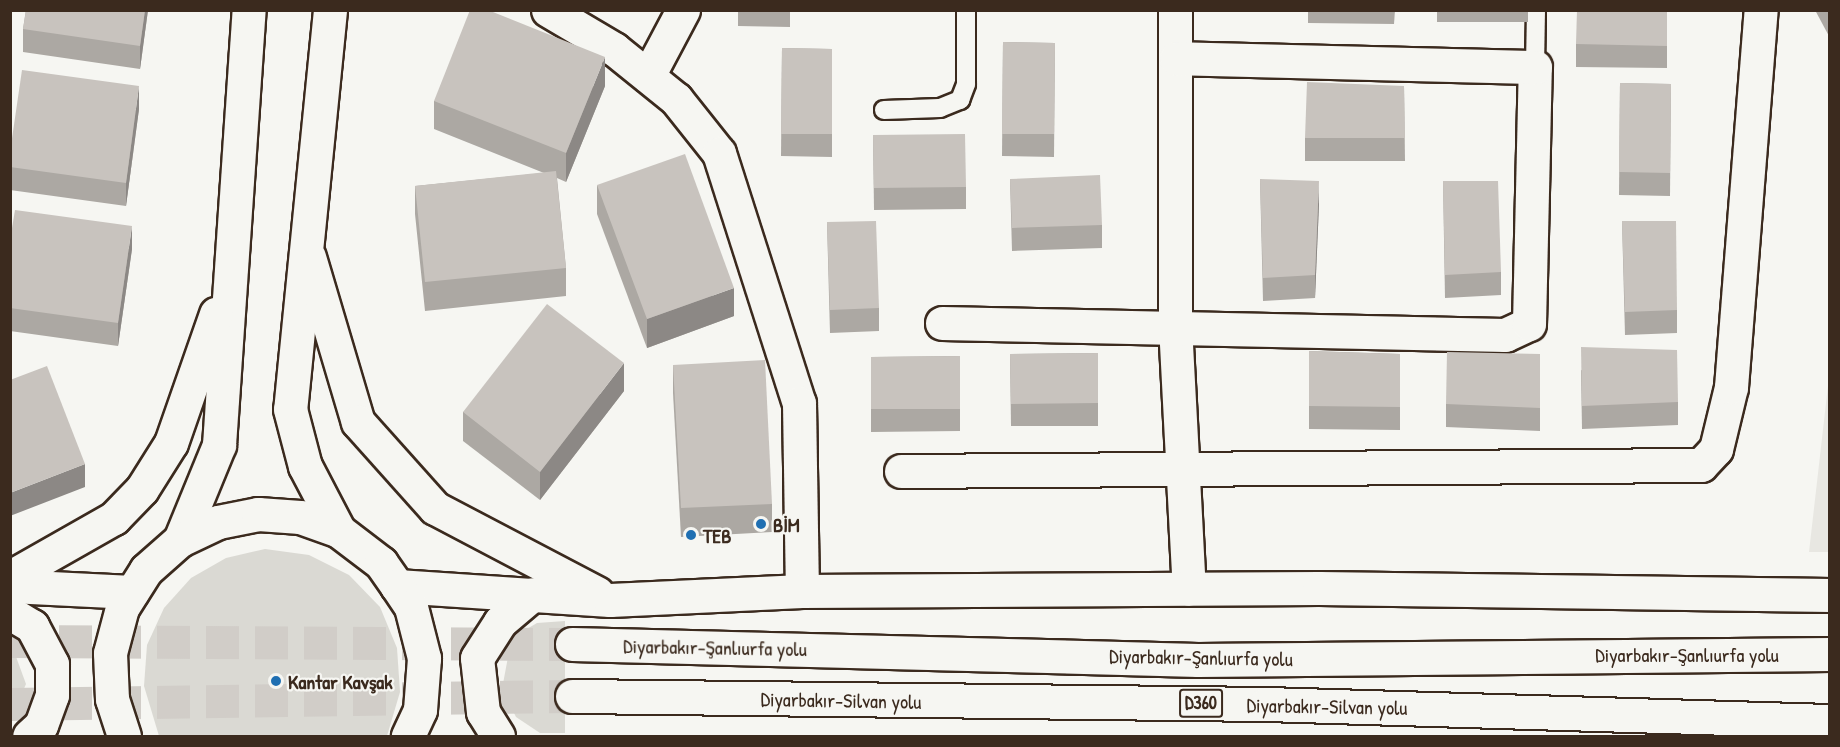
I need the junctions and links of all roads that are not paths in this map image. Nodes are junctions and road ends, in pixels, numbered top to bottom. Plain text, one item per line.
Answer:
1 (249, 10) edge
2 (330, 10) edge
3 (548, 10) edge
4 (683, 10) edge
5 (966, 10) edge
6 (1175, 10) edge
7 (1536, 10) edge
8 (1761, 10) edge
9 (1176, 58) junction
10 (1535, 67) junction
11 (648, 76) junction
12 (884, 110) dead end
13 (304, 238) junction
14 (234, 252) junction
15 (942, 323) dead end
16 (1175, 325) junction
17 (1181, 466) junction
18 (901, 471) dead end
19 (339, 531) junction
20 (180, 540) junction
21 (10, 577) edge
22 (10, 586) edge
23 (397, 586) junction
24 (1189, 589) junction
25 (802, 591) junction
26 (132, 592) junction
27 (533, 594) junction
28 (1830, 595) edge
29 (610, 600) junction
30 (10, 613) edge
31 (1830, 642) edge
32 (572, 644) tunnel mouth
33 (1712, 653) junction
34 (1830, 654) edge
35 (572, 696) tunnel mouth
36 (1830, 721) edge
37 (29, 736) edge
38 (124, 736) edge
39 (408, 736) edge
40 (498, 736) edge

1 - 14 main road
2 - 13 main road
3 - 11 main road
4 - 11 main road
5 - 12 lane
6 - 9 main road
7 - 10 lane
8 - 17 main road
9 - 10 main road
9 - 16 main road
10 - 16 main road
11 - 25 main road
13 - 19 main road
13 - 29 main road
14 - 20 main road
14 - 21 main road
15 - 16 main road
16 - 17 main road
17 - 18 main road
17 - 24 main road
19 - 20 main road
19 - 23 main road
20 - 26 main road
22 - 26 main road
23 - 27 main road
23 - 39 main road
24 - 25 main road
24 - 28 main road
25 - 29 main road
26 - 38 main road
27 - 29 main road
27 - 40 main road
30 - 37 main road
31 - 33 main road
32 - 33 main road, Diyarbakır-Şanlıurfa yolu / D360
33 - 34 main road, Diyarbakır-Şanlıurfa yolu / D360
35 - 36 main road, Diyarbakır-Silvan yolu / D360

